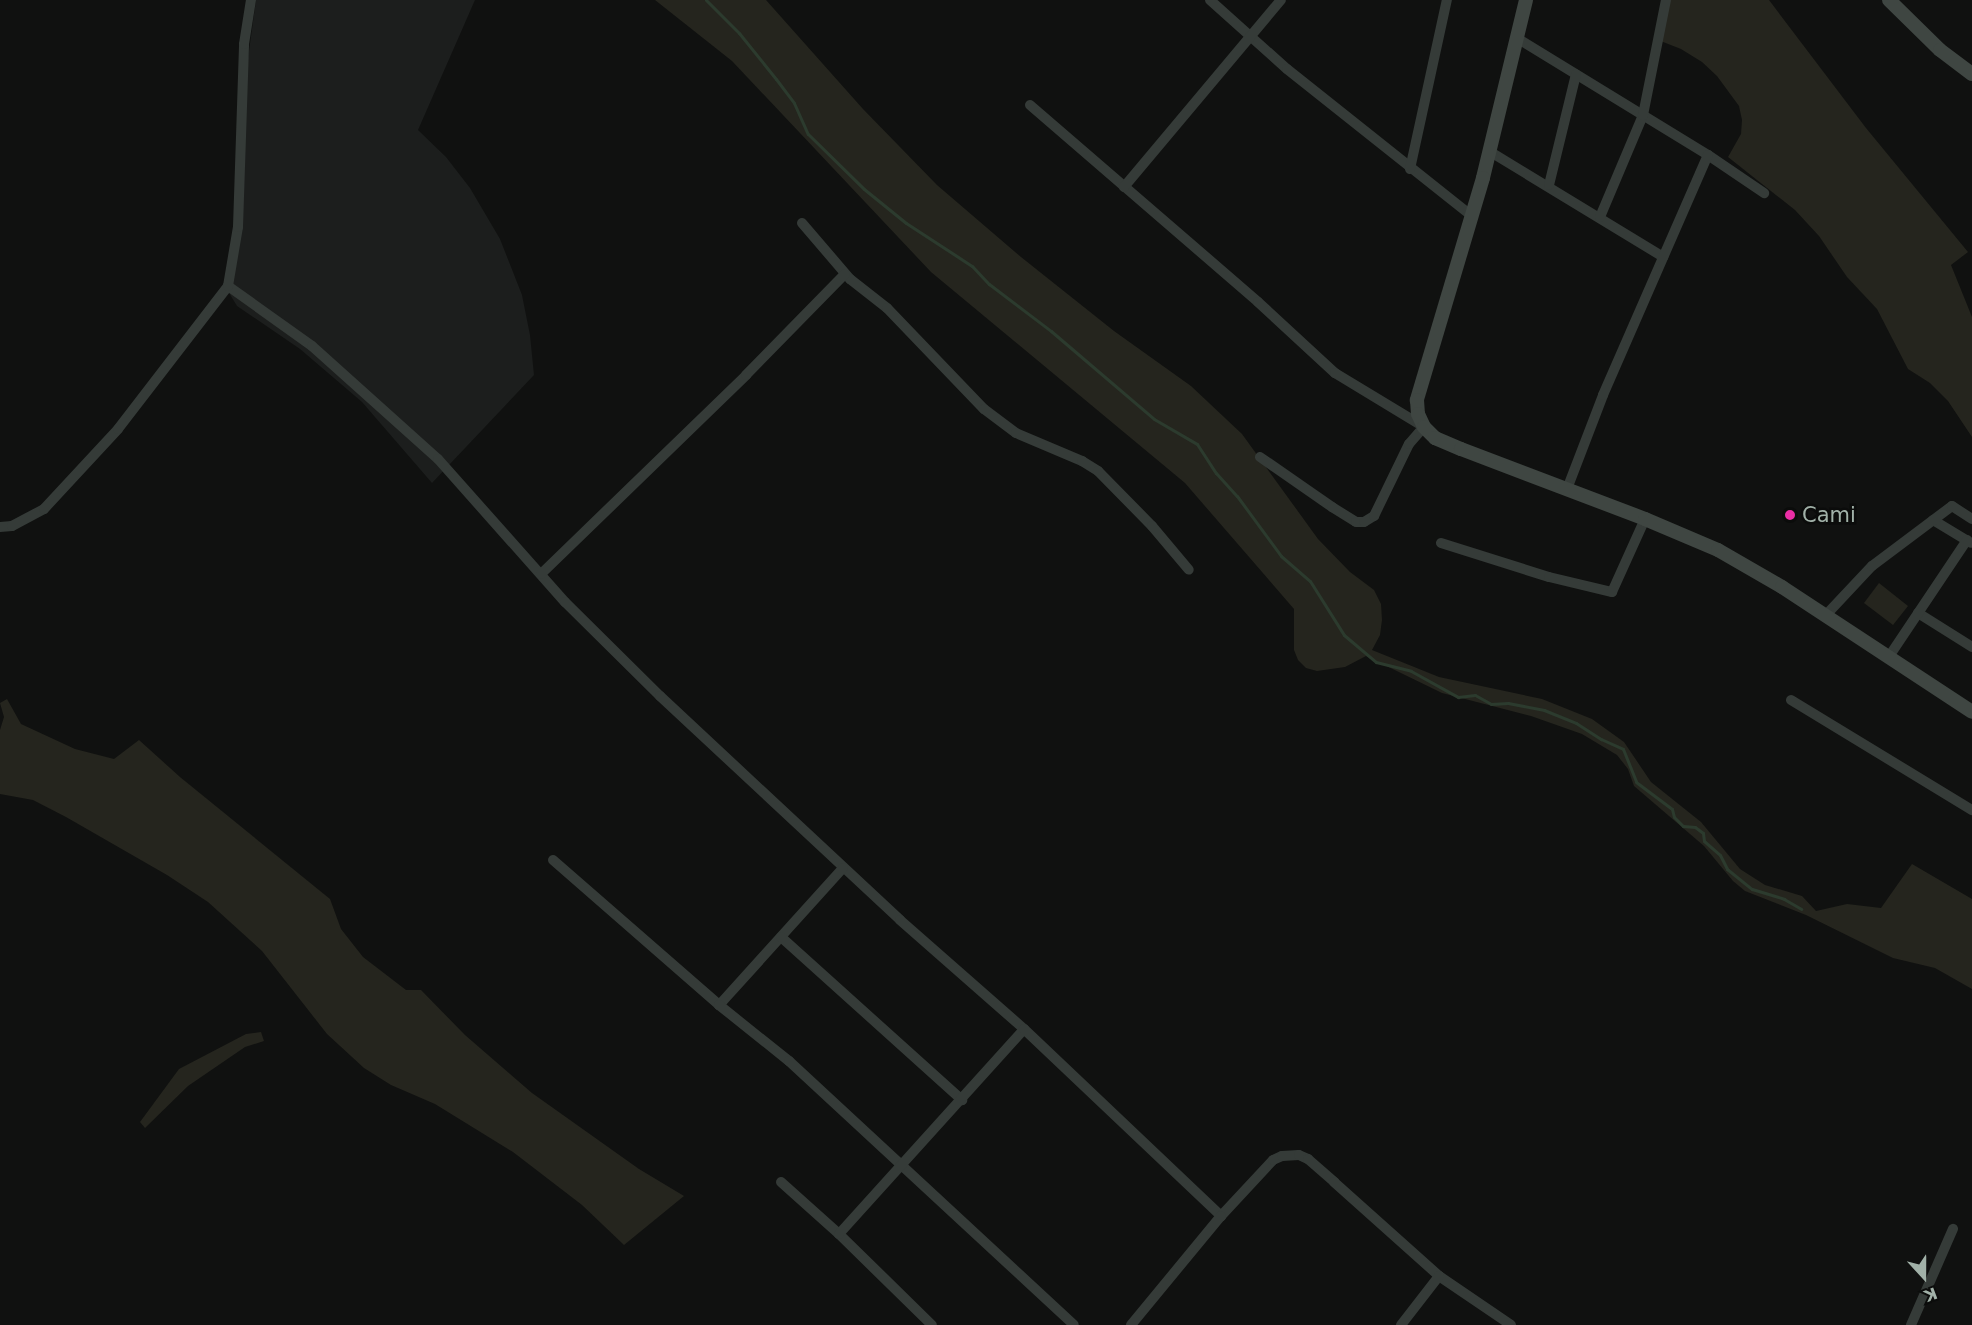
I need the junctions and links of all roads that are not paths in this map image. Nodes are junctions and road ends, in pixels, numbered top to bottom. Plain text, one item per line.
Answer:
1 (251, 0) edge
2 (1210, 0) edge
3 (1281, 0) edge
4 (1447, 0) edge
5 (1526, 0) edge
6 (1666, 0) edge
7 (1889, 0) edge
8 (1251, 38) junction
9 (1517, 38) junction
10 (1576, 74) junction
11 (1972, 74) edge
12 (1030, 105) dead end
13 (1643, 115) junction
14 (1489, 151) junction
15 (1708, 155) junction
16 (1410, 170) junction
17 (1549, 185) junction
18 (1124, 187) junction
19 (1764, 193) dead end
20 (1472, 216) junction
21 (1600, 217) junction
22 (802, 223) dead end
23 (1663, 257) junction
24 (845, 274) junction
25 (228, 286) junction
26 (1424, 428) junction
27 (1260, 457) dead end
28 (1567, 489) junction
29 (1645, 519) junction
30 (1972, 519) edge
31 (1933, 520) junction
32 (0, 527) edge
33 (1970, 542) edge
34 (1441, 543) dead end
35 (1189, 570) dead end
36 (541, 574) junction
37 (1918, 613) junction
38 (1825, 616) junction
39 (1972, 647) edge
40 (1887, 658) junction
41 (1791, 700) dead end
42 (1972, 712) edge
43 (1972, 810) edge
44 (553, 860) dead end
45 (843, 868) junction
46 (781, 937) junction
47 (719, 1005) junction
48 (1024, 1029) junction
49 (962, 1100) junction
50 (900, 1163) junction
51 (781, 1182) dead end
52 (1221, 1216) junction
53 (1953, 1229) dead end
54 (839, 1234) junction
55 (1439, 1276) junction
56 (932, 1325) edge
57 (1074, 1325) edge
58 (1131, 1325) edge
59 (1401, 1325) edge
60 (1511, 1325) edge
61 (1911, 1325) edge

1 - 25 street
2 - 8 street
3 - 8 street
4 - 16 street
5 - 9 street
6 - 13 street
7 - 11 street
8 - 16 street
8 - 18 street
9 - 10 street
9 - 14 street
10 - 13 street
10 - 17 street
12 - 18 street
13 - 15 street
13 - 21 street
14 - 17 street
14 - 20 street
15 - 19 street
15 - 23 street
16 - 20 street
17 - 21 street
18 - 26 street
20 - 26 street
21 - 23 street
22 - 24 street
23 - 28 street
24 - 35 street
24 - 36 street
25 - 32 street
25 - 36 street
26 - 27 street
26 - 28 street
28 - 29 street
29 - 34 street
29 - 38 street
30 - 31 street
31 - 33 street
31 - 38 street
33 - 37 street
36 - 45 street
37 - 39 street
37 - 40 street
38 - 40 street
40 - 42 street
41 - 43 street
44 - 47 street
45 - 46 street
45 - 48 street
46 - 47 street
46 - 49 street
47 - 50 street
48 - 49 street
48 - 52 street
49 - 50 street
50 - 54 street
50 - 57 street
51 - 54 street
52 - 55 street
52 - 58 street
53 - 61 street
54 - 56 street
55 - 59 street
55 - 60 street

